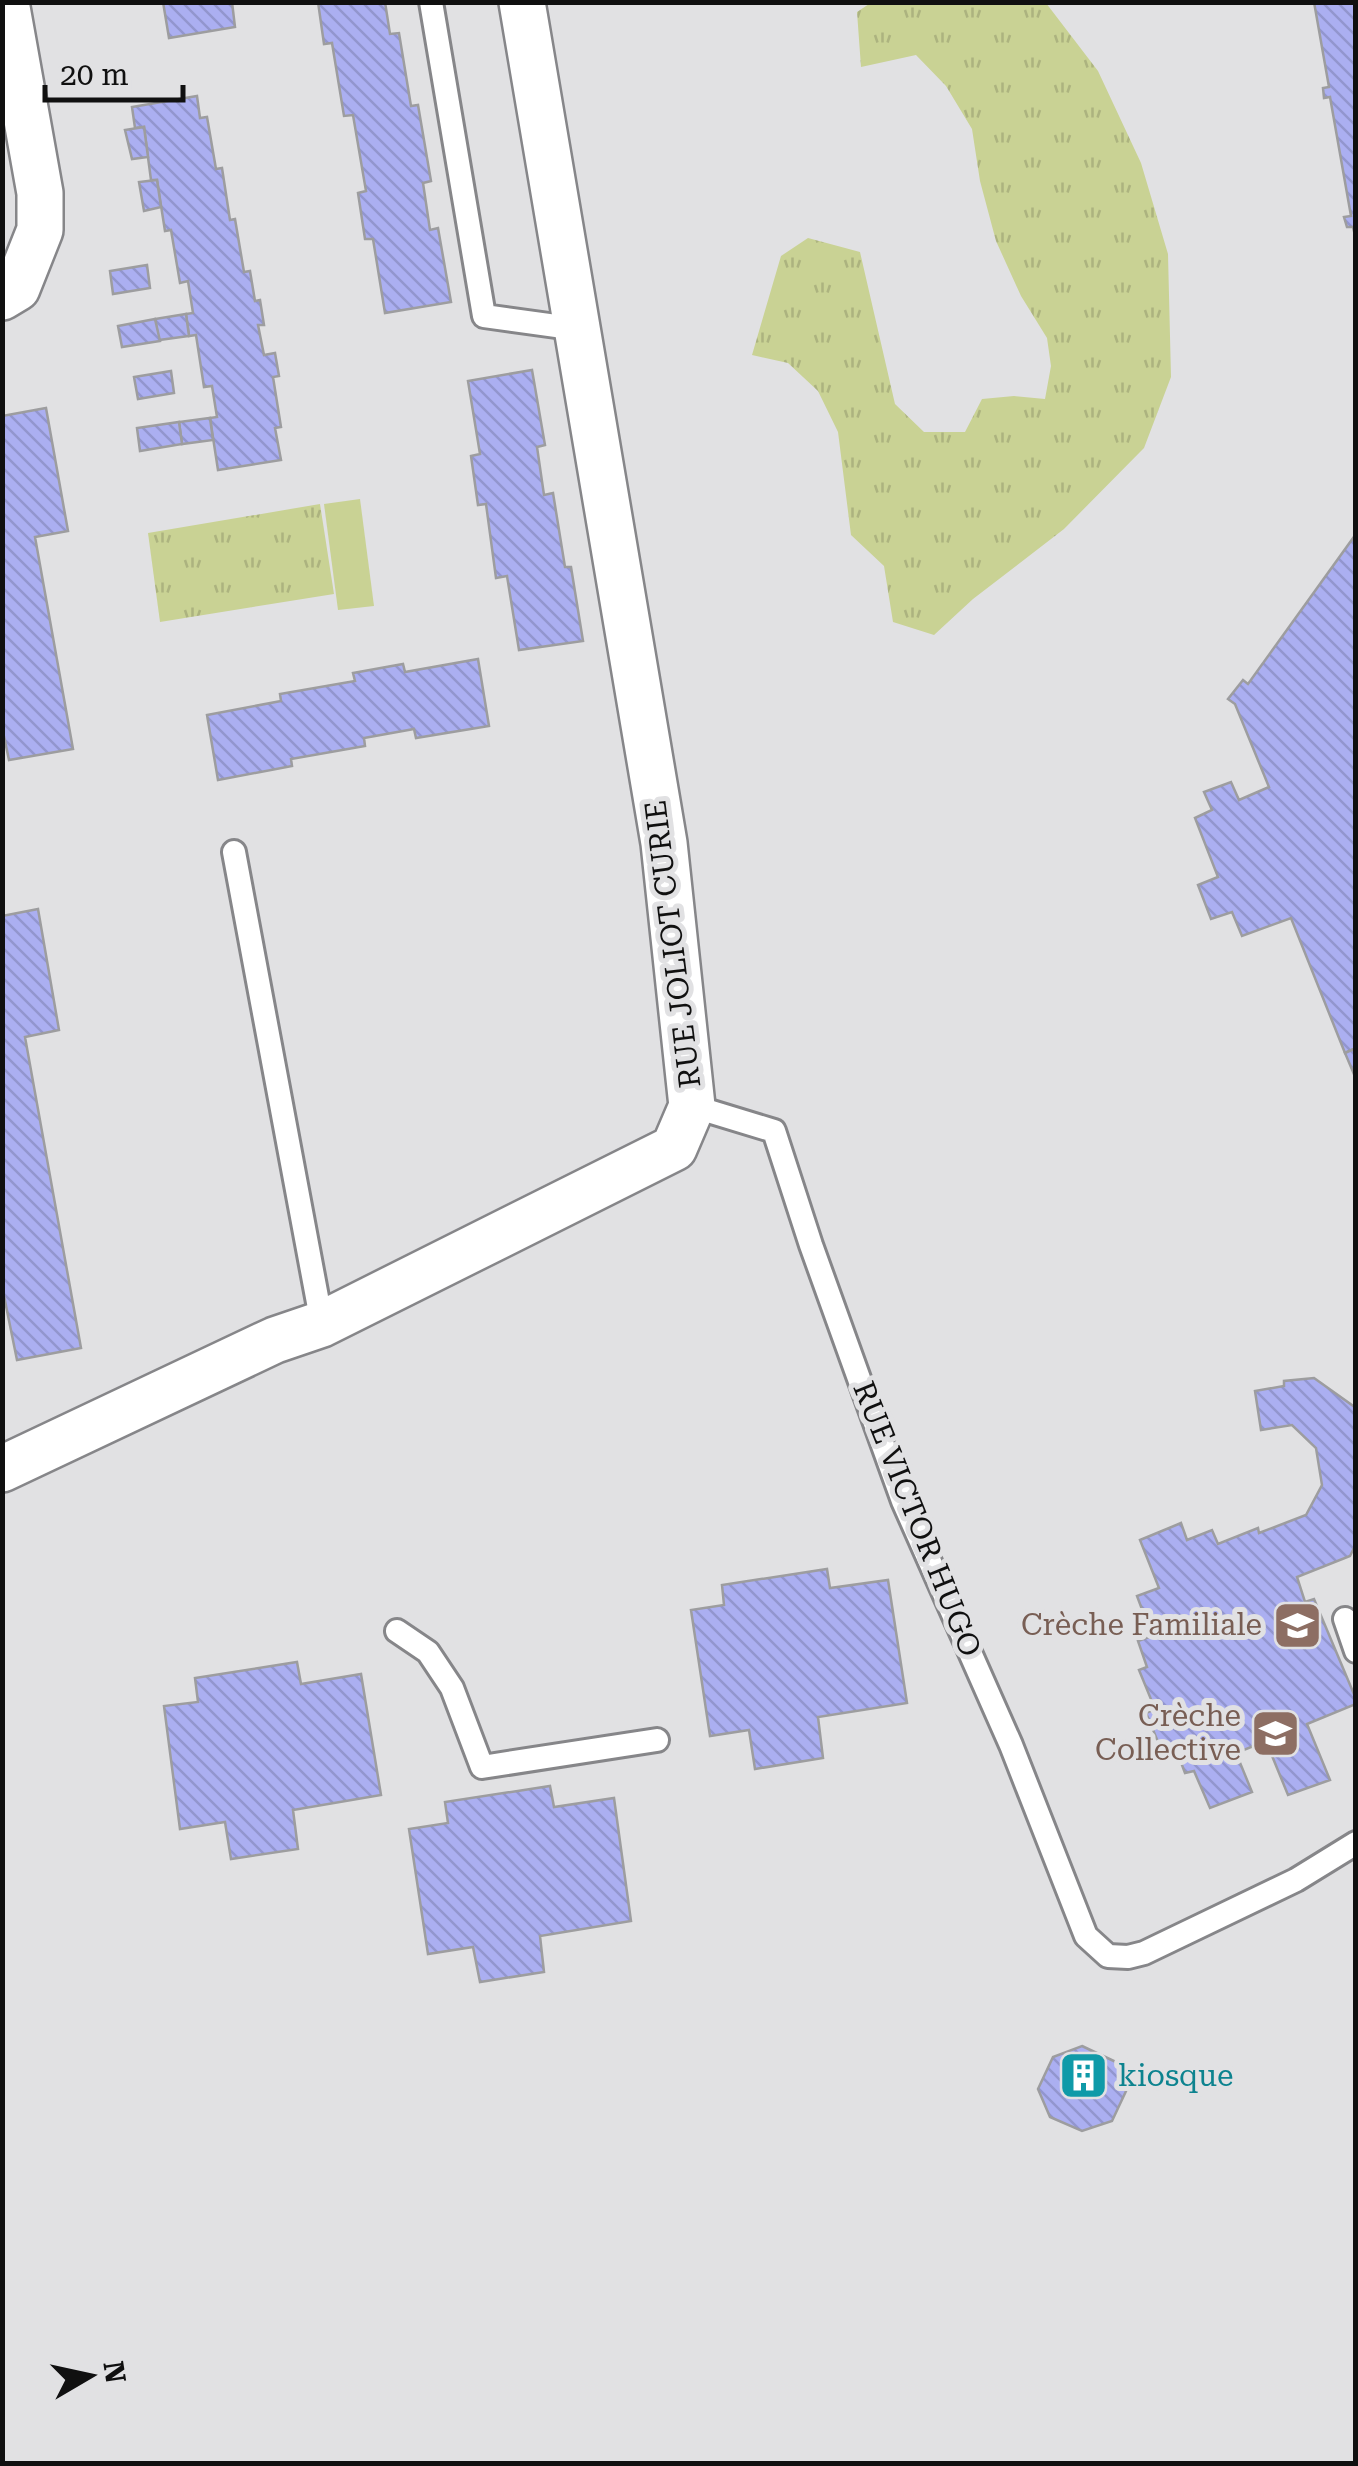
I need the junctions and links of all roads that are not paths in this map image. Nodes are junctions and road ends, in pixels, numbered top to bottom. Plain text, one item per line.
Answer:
1 (6, 2) edge
2 (430, 2) edge
3 (522, 2) edge
4 (2, 297) edge
5 (578, 329) junction
6 (234, 852) dead end
7 (692, 1106) junction
8 (322, 1324) junction
9 (2, 1469) edge
10 (1345, 1618) dead end
11 (396, 1631) dead end
12 (1356, 1651) edge
13 (657, 1740) dead end
14 (1356, 1843) edge

1 - 4 street
2 - 5 lane
3 - 5 street, RUE JOLIOT CURIE
5 - 7 street, RUE JOLIOT CURIE
6 - 8 lane
7 - 8 street, RUE JOLIOT CURIE
7 - 14 lane, RUE VICTOR HUGO
8 - 9 street, RUE JOLIOT CURIE
10 - 12 lane
11 - 13 lane

